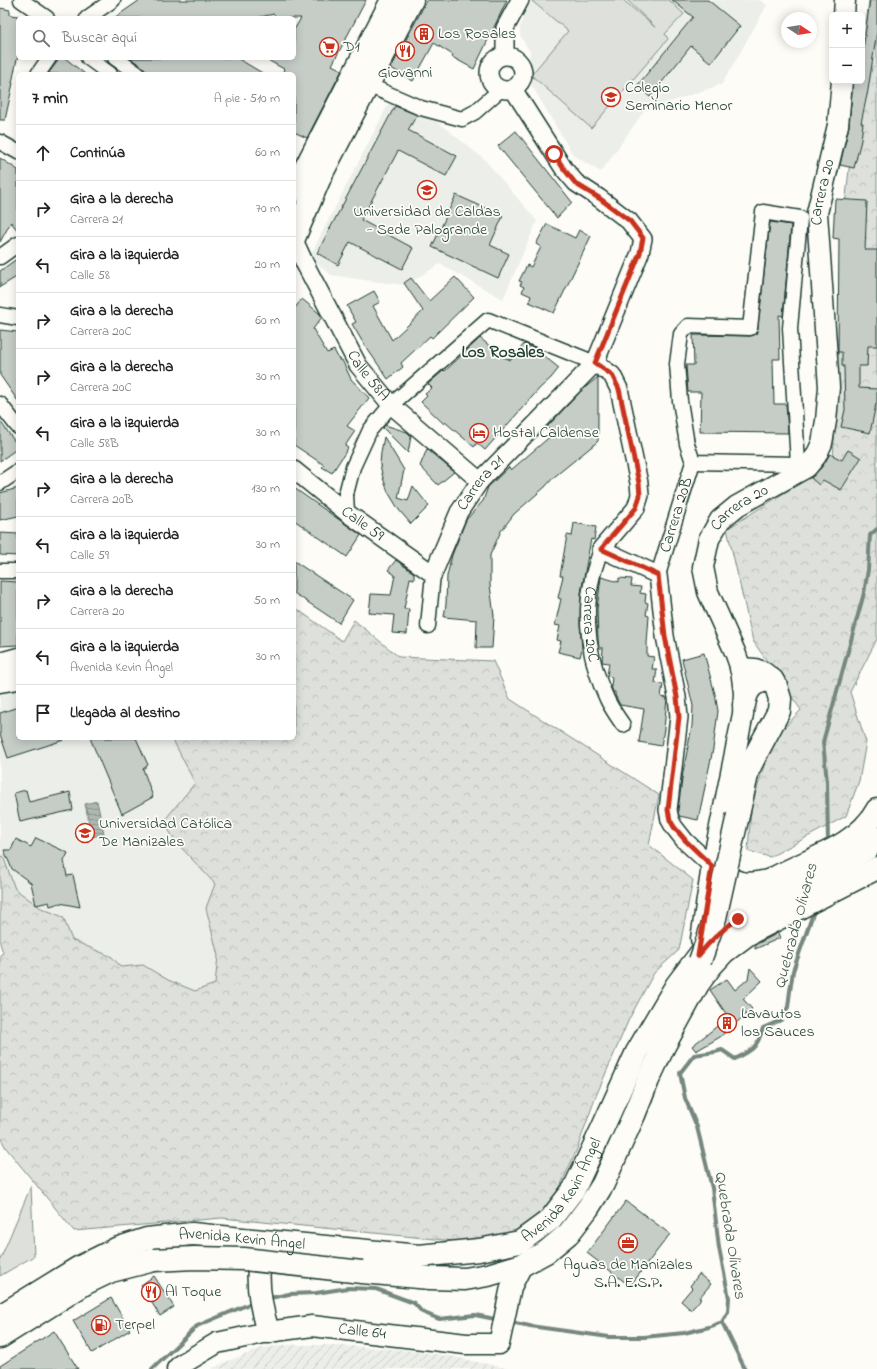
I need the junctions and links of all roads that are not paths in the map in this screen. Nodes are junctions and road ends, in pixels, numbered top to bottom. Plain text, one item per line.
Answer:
1 (21, 0) edge
2 (113, 0) edge
3 (392, 0) edge
4 (412, 0) edge
5 (520, 0) edge
6 (845, 0) edge
7 (844, 12) edge
8 (44, 16) edge
9 (90, 16) edge
10 (505, 55) junction
11 (48, 60) edge
12 (91, 60) edge
13 (118, 60) edge
14 (39, 72) edge
15 (107, 72) edge
16 (135, 72) edge
17 (842, 84) edge
18 (368, 85) junction
19 (507, 89) junction
20 (0, 142) edge
21 (16, 151) edge
22 (321, 175) junction
23 (296, 181) edge
24 (296, 183) edge
25 (296, 234) edge
26 (296, 244) edge
27 (16, 245) edge
28 (0, 257) edge
29 (0, 315) edge
30 (16, 318) edge
31 (595, 363) junction
32 (0, 404) edge
33 (391, 405) junction
34 (16, 424) edge
35 (693, 462) junction
36 (16, 472) edge
37 (296, 472) edge
38 (480, 481) junction
39 (0, 483) edge
40 (347, 513) junction
41 (601, 549) junction
42 (0, 571) edge
43 (16, 571) edge
44 (433, 574) junction
45 (658, 575) junction
46 (428, 626) dead end
47 (16, 660) edge
48 (0, 664) edge
49 (741, 669) junction
50 (16, 678) edge
51 (772, 680) junction
52 (0, 681) edge
53 (744, 705) junction
54 (623, 725) dead end
55 (877, 810) edge
56 (872, 843) edge
57 (712, 866) junction
58 (877, 868) edge
59 (769, 880) junction
60 (784, 906) junction
61 (700, 956) junction
62 (616, 1154) junction
63 (232, 1238) junction
64 (344, 1248) junction
65 (522, 1265) junction
66 (259, 1268) junction
67 (491, 1275) junction
68 (510, 1291) junction
69 (0, 1316) edge
70 (266, 1324) junction
71 (0, 1338) edge
72 (176, 1369) edge

1 - 8 street
2 - 9 street
3 - 23 main road
4 - 18 main road
5 - 10 street
6 - 7 main road
10 - 19 street
10 - 19 street
11 - 14 street
12 - 15 street
13 - 16 street
17 - 49 main road, Carrera 20
18 - 19 street
18 - 22 main road
19 - 31 street, Carrera 21
20 - 21 street
22 - 24 street
22 - 25 main road
26 - 33 street, Calle 58A
27 - 28 street
29 - 30 street
31 - 33 street
31 - 38 street, Carrera 21
31 - 41 street, Carrera 20C
32 - 34 street
33 - 38 street, Calle 58A
33 - 40 street
35 - 35 street
35 - 45 street, Carrera 20B
36 - 39 street
37 - 40 street, Calle 59
38 - 44 street, Carrera 21
40 - 44 street, Calle 59
41 - 45 street
41 - 54 street, Carrera 20C
42 - 43 street
44 - 46 street, Carrera 21
45 - 57 street, Carrera 20B
47 - 48 main road
49 - 51 main road
49 - 53 main road, Carrera 20
50 - 52 main road
51 - 53 main road
51 - 61 main road, bridge
53 - 57 main road, Carrera 20
55 - 59 main road
56 - 60 main road, Avenida Kevin Ángel
57 - 59 main road
57 - 61 main road, Carrera 20
58 - 60 main road, Avenida Kevin Ángel
59 - 61 main road
60 - 61 main road, Avenida Kevin Ángel
60 - 62 main road, Avenida Kevin Ángel
61 - 62 main road
61 - 64 main road, Avenida Kevin Ángel
62 - 65 main road, Avenida Kevin Ángel
63 - 64 main road, Avenida Kevin Ángel
63 - 66 main road
63 - 69 main road, Avenida Kevin Ángel
64 - 66 main road
65 - 67 main road, Avenida Kevin Ángel
65 - 68 main road, Calle 64
66 - 70 main road
67 - 68 main road
67 - 71 main road, Avenida Kevin Ángel, bridge
68 - 70 main road, Calle 64
70 - 72 main road, Calle 64

